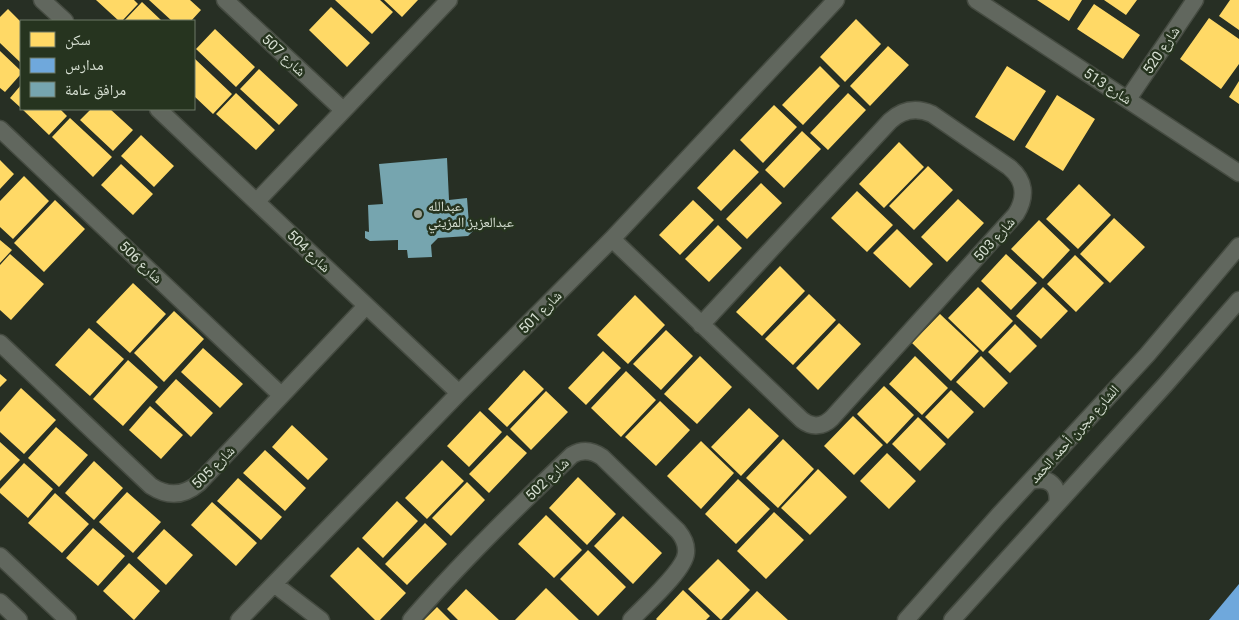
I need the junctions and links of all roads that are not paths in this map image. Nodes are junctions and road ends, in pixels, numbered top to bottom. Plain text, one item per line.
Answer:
1 (42, 0) edge
2 (226, 0) edge
3 (449, 0) edge
4 (836, 0) edge
5 (976, 0) edge
6 (1195, 0) edge
7 (64, 20) edge
8 (1128, 99) junction
9 (159, 110) edge
10 (343, 110) junction
11 (0, 128) edge
12 (1239, 173) edge
13 (257, 201) junction
14 (612, 239) junction
15 (1239, 246) edge
16 (1239, 300) edge
17 (366, 306) junction
18 (701, 325) junction
19 (0, 343) edge
20 (460, 393) junction
21 (281, 395) junction
22 (1031, 480) junction
23 (1057, 504) junction
24 (0, 556) edge
25 (274, 584) junction
26 (0, 602) edge
27 (19, 620) edge
28 (68, 620) edge
29 (239, 620) edge
30 (321, 620) edge
31 (411, 620) edge
32 (631, 620) edge
33 (906, 620) edge
34 (952, 620) edge

1 - 7 street
2 - 10 street, شارع 507
3 - 10 street
4 - 14 street, شارع 501
5 - 8 street, شارع 513
6 - 8 street, شارع 520
8 - 12 street, شارع 513
9 - 13 street, شارع 504
10 - 13 street
11 - 21 street, شارع 506
13 - 17 street, شارع 504
14 - 18 street, شارع 503
14 - 20 street, شارع 501
15 - 22 street, الشارع مجرن أحمد الحمد
16 - 23 street
17 - 20 street, شارع 504
17 - 21 street, شارع 505
18 - 18 street, شارع 503
19 - 21 street, شارع 505
20 - 25 street, شارع 501
22 - 23 street
22 - 33 street, الشارع مجرن أحمد الحمد
23 - 34 street
24 - 28 street
25 - 29 street, شارع 501
25 - 30 street
26 - 27 street
31 - 32 street, شارع 502

